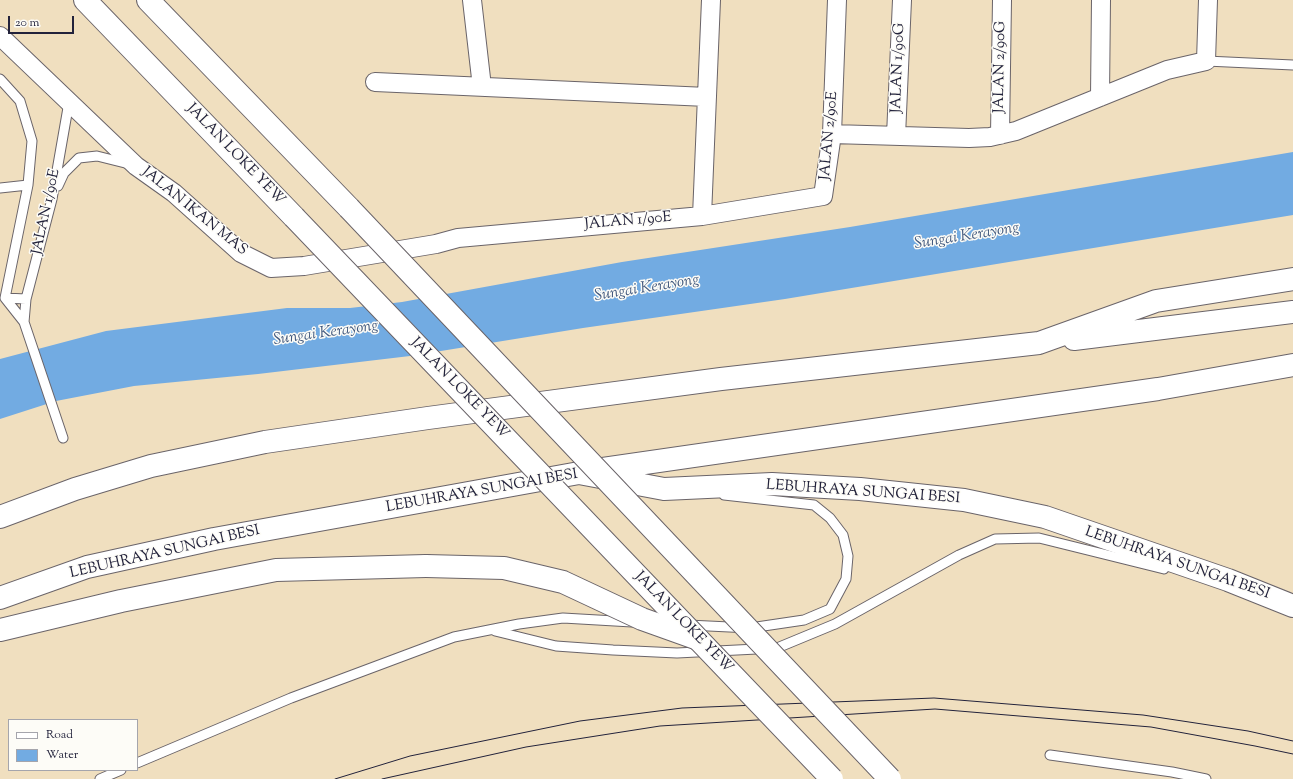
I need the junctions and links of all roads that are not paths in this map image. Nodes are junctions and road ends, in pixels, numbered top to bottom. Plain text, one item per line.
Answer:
1 (85, 0) edge
2 (148, 0) edge
3 (472, 0) edge
4 (711, 0) edge
5 (837, 0) edge
6 (902, 0) edge
7 (1002, 0) edge
8 (1101, 0) edge
9 (1208, 0) edge
10 (0, 36) edge
11 (1206, 61) junction
12 (1293, 65) edge
13 (0, 79) edge
14 (375, 82) dead end
15 (482, 87) junction
16 (707, 97) junction
17 (1100, 97) junction
18 (69, 102) junction
19 (832, 134) junction
20 (1000, 135) junction
21 (896, 136) junction
22 (136, 166) junction
23 (28, 185) junction
24 (0, 188) edge
25 (52, 199) junction
26 (702, 216) junction
27 (436, 244) joint
28 (1293, 279) edge
29 (5, 298) junction
30 (26, 299) junction
31 (1293, 312) edge
32 (24, 322) junction
33 (1040, 343) junction
34 (1293, 365) edge
35 (63, 438) dead end
36 (579, 473) junction
37 (664, 488) junction
38 (0, 518) edge
39 (1228, 580) junction
40 (0, 598) edge
41 (1293, 606) edge
42 (0, 630) edge
43 (492, 630) junction
44 (698, 639) junction
45 (1050, 755) dead end
46 (138, 763) edge
47 (119, 771) edge
48 (100, 779) edge
49 (832, 779) edge
50 (890, 779) edge
51 (1206, 779) edge

1 - 44 highway, JALAN LOKE YEW, bridge
2 - 50 highway, bridge
3 - 15 street
4 - 16 street
5 - 19 street, JALAN 2/90E
6 - 21 street, JALAN 1/90G
7 - 20 street, JALAN 2/90G
8 - 17 street
9 - 11 street
10 - 18 street, JALAN IKAN MAS
11 - 12 lane
11 - 17 street
13 - 23 lane
14 - 15 street
15 - 16 street
16 - 26 street
17 - 20 street
18 - 22 street, JALAN IKAN MAS
18 - 25 lane, JALAN 1/90E
19 - 21 street
19 - 26 street, JALAN 2/90E
20 - 21 street
22 - 25 lane
22 - 27 street, JALAN IKAN MAS
23 - 24 lane
23 - 29 lane
25 - 30 lane, JALAN 1/90E
26 - 27 street, JALAN 1/90E
28 - 33 highway
29 - 30 lane
29 - 32 lane
30 - 32 lane, JALAN 1/90E
31 - 33 highway
32 - 35 lane
33 - 38 highway
34 - 36 highway
36 - 37 highway, LEBUHRAYA SUNGAI BESI
36 - 40 highway, LEBUHRAYA SUNGAI BESI
37 - 39 highway, LEBUHRAYA SUNGAI BESI
37 - 43 lane
39 - 41 highway, LEBUHRAYA SUNGAI BESI
39 - 43 lane
42 - 44 highway, bridge
43 - 46 lane
44 - 49 highway, JALAN LOKE YEW, bridge
45 - 51 lane
47 - 48 lane

